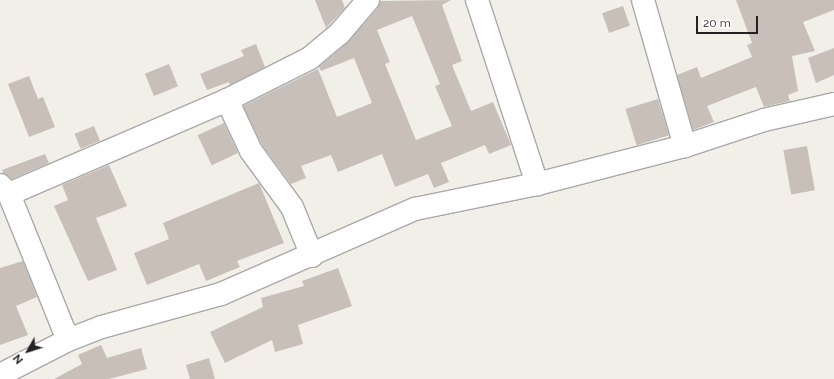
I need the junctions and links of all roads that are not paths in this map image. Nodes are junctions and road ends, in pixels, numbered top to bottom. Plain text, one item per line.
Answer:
1 (368, 0) edge
2 (477, 0) edge
3 (643, 0) edge
4 (227, 100) junction
5 (834, 104) edge
6 (685, 146) junction
7 (537, 184) junction
8 (4, 190) edge
9 (312, 256) junction
10 (68, 340) junction
11 (0, 375) edge

1 - 4 street
2 - 7 street
3 - 6 street
4 - 8 street
4 - 9 street
5 - 6 street
6 - 7 street
7 - 9 street
8 - 10 street
9 - 10 street
10 - 11 street

